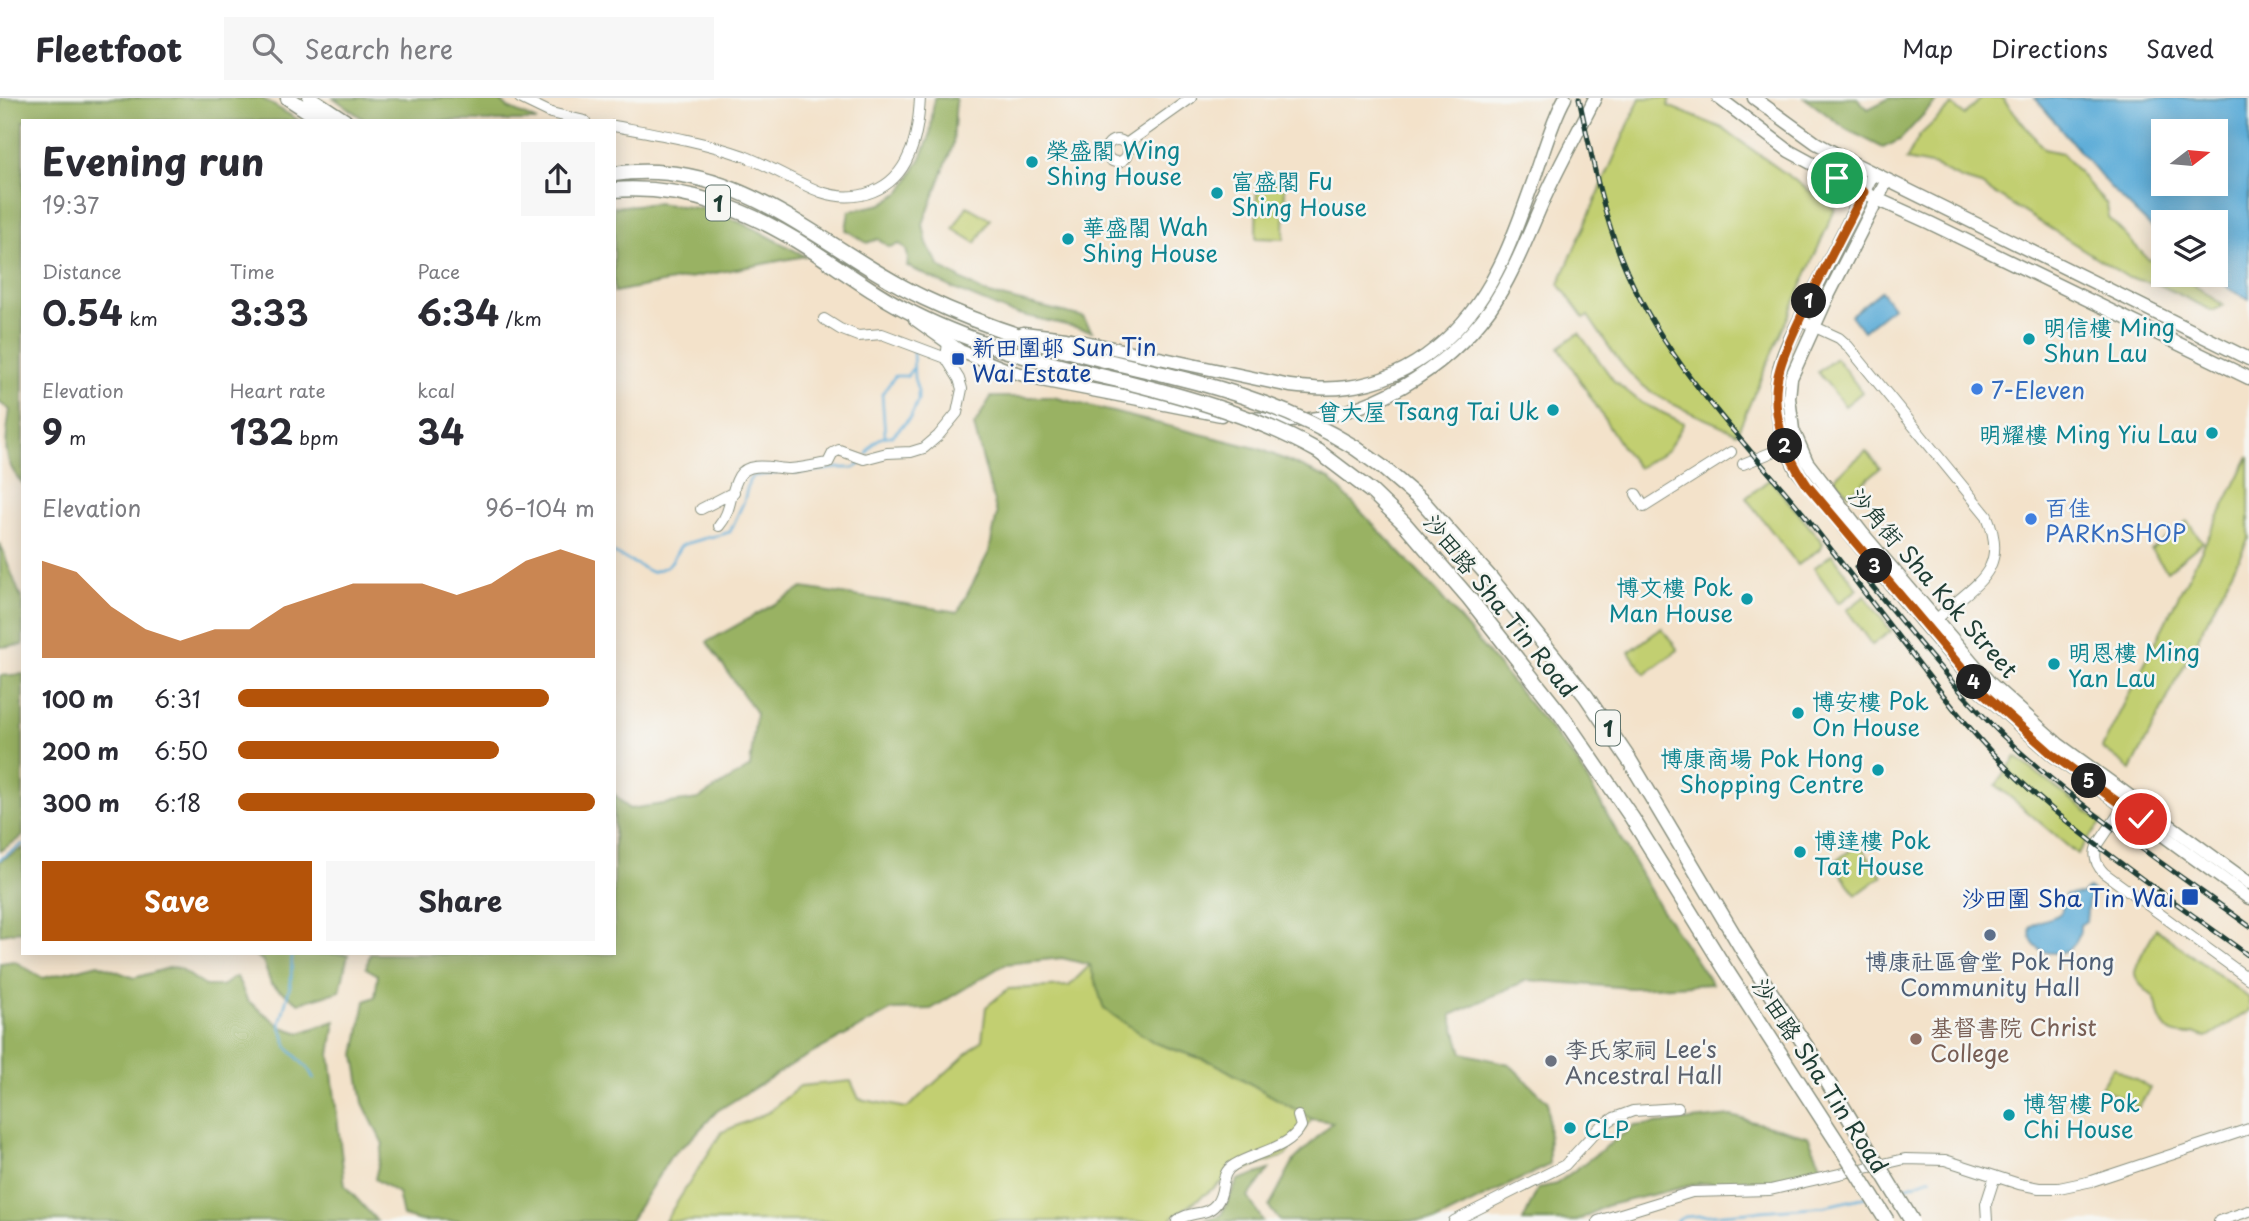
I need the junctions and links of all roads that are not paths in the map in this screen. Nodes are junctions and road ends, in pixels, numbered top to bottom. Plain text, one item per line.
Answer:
1 (288, 98) edge
2 (310, 98) edge
3 (520, 98) edge
4 (920, 98) edge
5 (1191, 98) edge
6 (1565, 98) edge
7 (1595, 98) edge
8 (1720, 98) edge
9 (1754, 98) edge
10 (320, 119) edge
11 (342, 119) edge
12 (576, 119) edge
13 (616, 126) edge
14 (1126, 144) dead end
15 (1873, 173) junction
16 (616, 174) edge
17 (1887, 180) junction
18 (616, 190) edge
19 (1864, 192) junction
20 (1877, 199) junction
21 (898, 306) junction
22 (824, 319) dead end
23 (1800, 320) junction
24 (1813, 326) junction
25 (1013, 332) junction
26 (948, 343) junction
27 (946, 358) junction
28 (2249, 359) edge
29 (2249, 378) edge
30 (1785, 447) junction
31 (1731, 452) dead end
32 (1743, 464) dead end
33 (734, 492) junction
34 (1636, 494) dead end
35 (701, 509) dead end
36 (719, 526) dead end
37 (1931, 624) junction
38 (2127, 801) junction
39 (2249, 883) edge
40 (2249, 898) edge
41 (2249, 979) edge
42 (1678, 1108) dead end
43 (1298, 1116) dead end
44 (2249, 1129) edge
45 (1995, 1176) junction
46 (2249, 1211) edge
47 (1177, 1221) edge
48 (1454, 1221) edge
49 (1598, 1221) edge
50 (1887, 1221) edge
51 (1912, 1221) edge
52 (1987, 1221) edge
53 (2219, 1221) edge

1 - 10 highway
2 - 11 highway
3 - 12 street
4 - 13 street
5 - 14 street
6 - 25 main road
7 - 26 main road
8 - 19 main road
9 - 15 main road
15 - 17 main road
15 - 19 main road, 沙角街 Sha Kok Street
16 - 25 highway, 1
17 - 20 main road, 沙角街 Sha Kok Street
17 - 28 main road
18 - 21 highway, 1
19 - 20 main road
19 - 23 main road, 沙角街 Sha Kok Street
20 - 24 main road, 沙角街 Sha Kok Street
20 - 29 main road
21 - 26 main road
21 - 50 highway, 沙田路 Sha Tin Road / 1, bridge
22 - 27 street
23 - 24 street
23 - 30 main road, 沙角街 Sha Kok Street
24 - 37 main road, 沙角街 Sha Kok Street
24 - 37 street
25 - 51 highway, 沙田路 Sha Tin Road / 1, bridge
26 - 27 street
27 - 33 street
30 - 32 street
30 - 37 main road, 沙角街 Sha Kok Street
31 - 34 street
33 - 35 street
33 - 36 street
37 - 38 main road, 沙角街 Sha Kok Street
38 - 39 main road, 沙角街 Sha Kok Street
38 - 40 main road, 沙角街 Sha Kok Street
38 - 41 street
42 - 48 street
43 - 47 street
44 - 45 street
45 - 49 street
45 - 52 street
46 - 53 street

